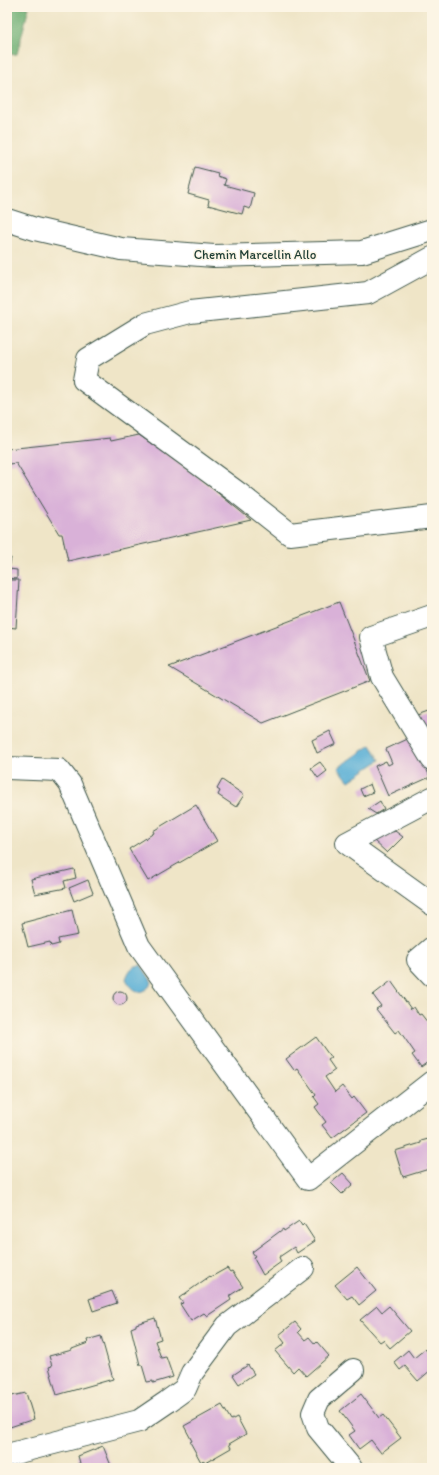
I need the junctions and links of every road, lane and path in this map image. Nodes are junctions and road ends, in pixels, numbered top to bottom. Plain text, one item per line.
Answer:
1 (7, 220) edge
2 (432, 230) edge
3 (432, 258) edge
4 (432, 517) edge
5 (432, 616) edge
6 (432, 759) edge
7 (7, 768) edge
8 (432, 798) edge
9 (432, 904) edge
10 (432, 948) edge
11 (432, 975) edge
12 (432, 1082) edge
13 (302, 1268) dead end
14 (354, 1370) dead end
15 (7, 1455) edge
16 (350, 1468) edge

1 - 2 street, Chemin Marcellin Allo
3 - 4 street
5 - 6 street
7 - 12 street
8 - 9 street
10 - 11 street
13 - 15 street
14 - 16 street

